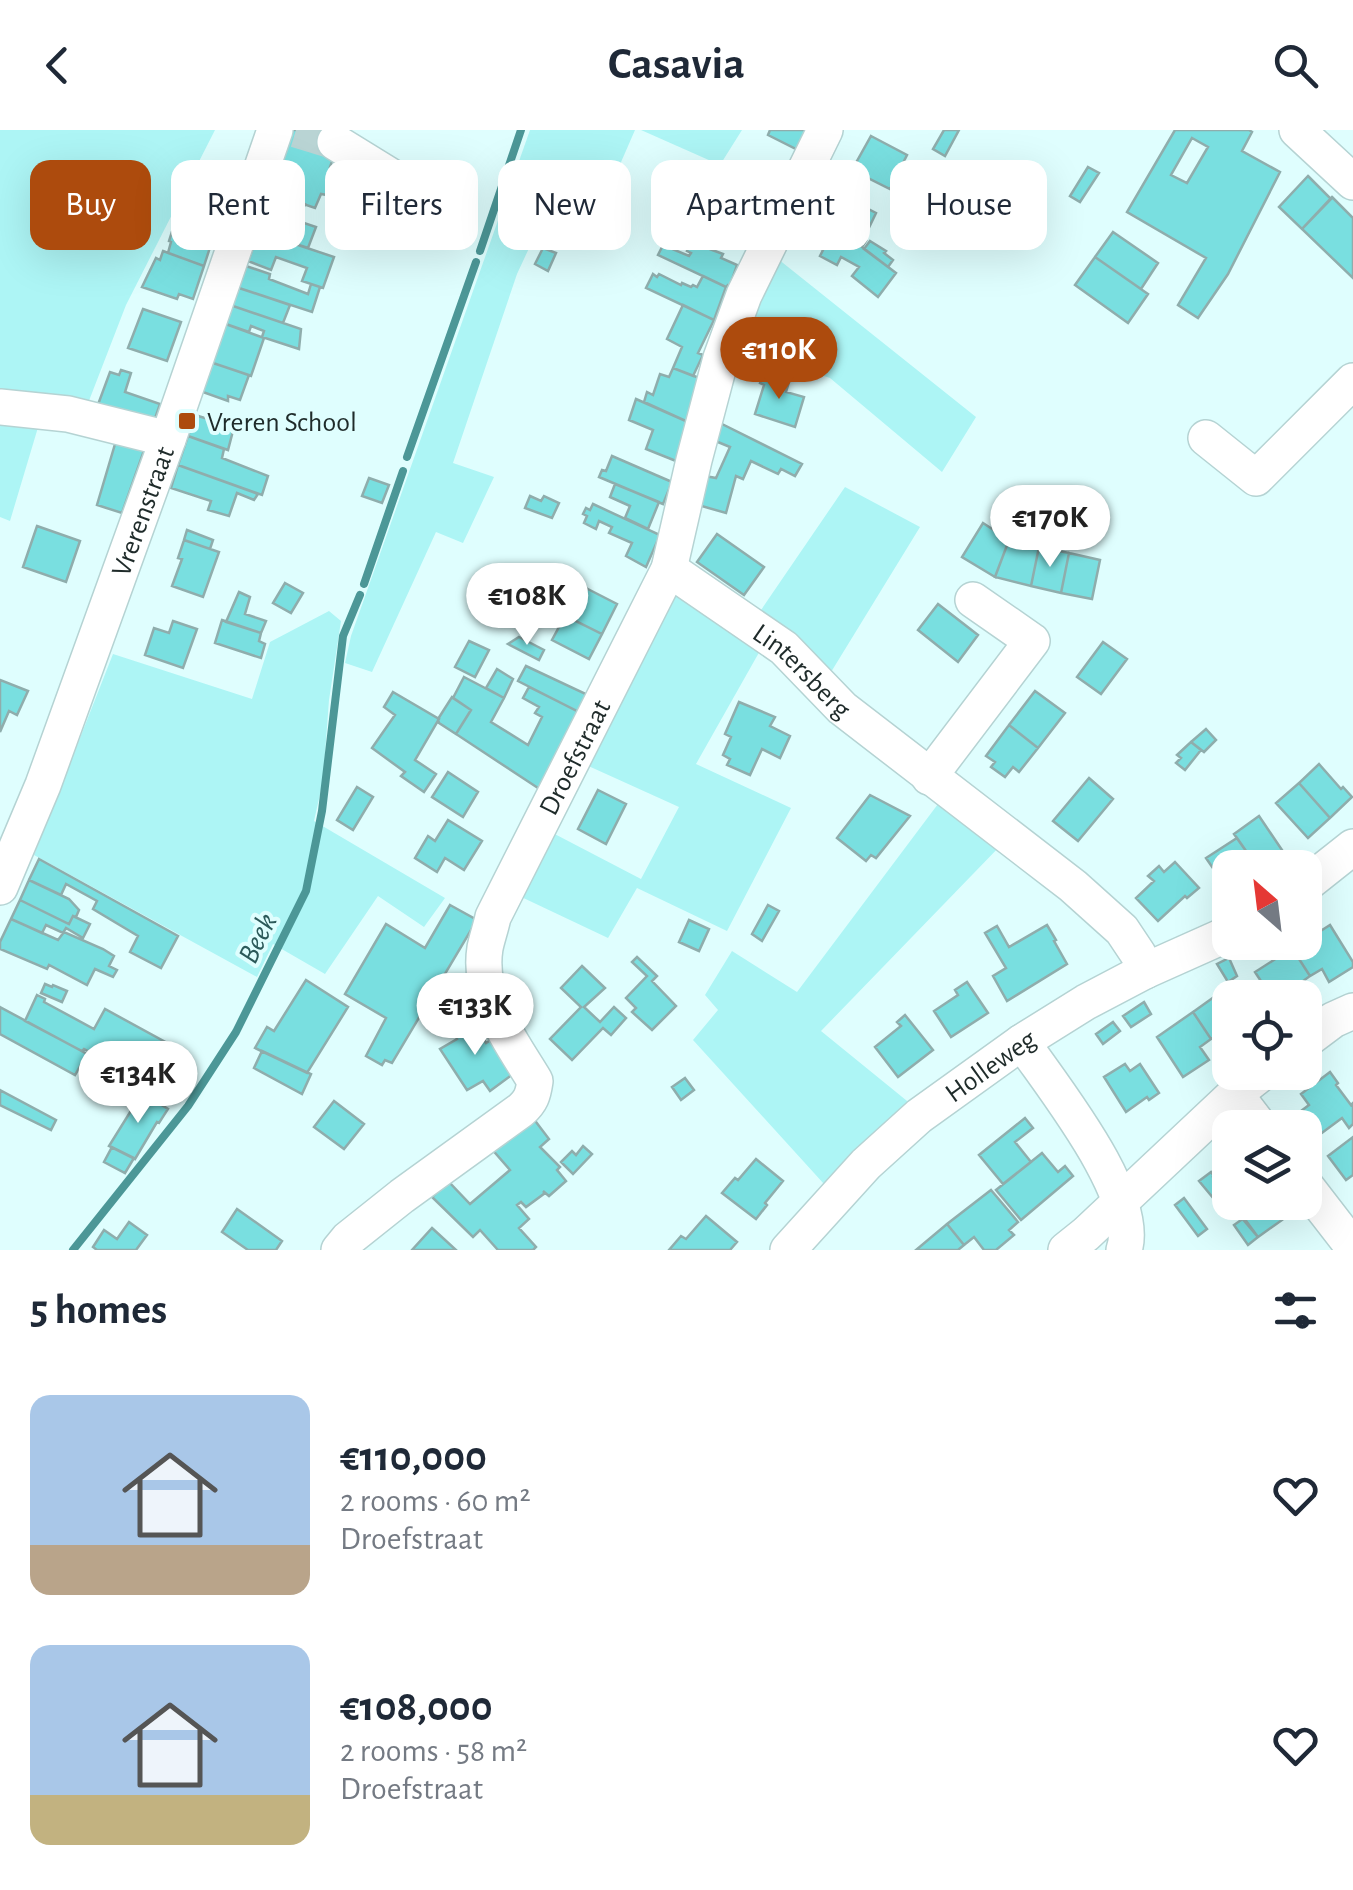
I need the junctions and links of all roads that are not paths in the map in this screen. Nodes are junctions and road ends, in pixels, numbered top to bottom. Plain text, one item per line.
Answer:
1 (275, 130) edge
2 (825, 130) edge
3 (1297, 130) edge
4 (335, 142) tunnel mouth
5 (364, 160) edge
6 (1353, 182) edge
7 (1353, 381) edge
8 (0, 406) edge
9 (1206, 438) dead end
10 (168, 439) junction
11 (669, 570) junction
12 (973, 600) dead end
13 (929, 777) junction
14 (1353, 847) edge
15 (1322, 872) edge
16 (0, 887) edge
17 (1212, 941) edge
18 (1145, 971) junction
19 (1353, 1011) edge
20 (1322, 1028) edge
21 (1022, 1042) junction
22 (1241, 1090) edge
23 (1121, 1200) junction
24 (1322, 1206) edge
25 (1353, 1247) edge
26 (339, 1250) edge
27 (788, 1250) edge
28 (1066, 1250) edge
29 (1124, 1250) edge

1 - 10 street, Vrerenstraat
2 - 11 street, Droefstraat
3 - 6 street
4 - 5 street
7 - 9 street
8 - 10 street
10 - 16 street, Vrerenstraat
11 - 13 street, Lintersberg
11 - 26 street, Droefstraat
12 - 13 street
13 - 18 street, Lintersberg
14 - 15 street
17 - 18 street, Holleweg
18 - 21 street, Holleweg
19 - 20 street
21 - 23 street
21 - 27 street, Holleweg
22 - 23 street
23 - 28 street
23 - 29 street
24 - 25 street

